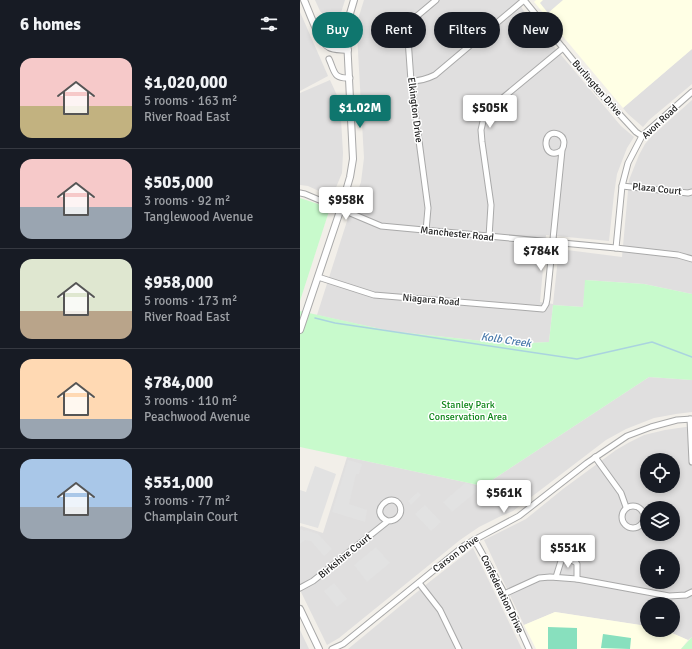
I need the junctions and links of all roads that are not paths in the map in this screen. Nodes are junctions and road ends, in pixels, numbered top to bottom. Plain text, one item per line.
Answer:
1 (304, 0) edge
2 (354, 0) edge
3 (436, 0) edge
4 (524, 0) edge
5 (350, 12) edge
6 (534, 12) edge
7 (312, 18) edge
8 (334, 48) edge
9 (563, 48) joint
10 (348, 50) joint
11 (329, 59) dead end
12 (350, 78) junction
13 (411, 81) junction
14 (692, 92) edge
15 (642, 136) junction
16 (562, 150) dead end
17 (622, 186) junction
18 (300, 192) edge
19 (692, 192) edge
20 (341, 208) junction
21 (426, 231) junction
22 (490, 237) junction
23 (552, 243) junction
24 (616, 248) junction
25 (692, 259) edge
26 (318, 277) junction
27 (300, 330) edge
28 (691, 419) edge
29 (595, 457) junction
30 (692, 462) edge
31 (626, 507) junction
32 (388, 521) junction
33 (474, 540) junction
34 (556, 577) junction
35 (577, 579) junction
36 (419, 583) junction
37 (300, 588) edge
38 (692, 592) edge
39 (504, 594) junction
40 (300, 609) edge
41 (457, 648) edge
42 (319, 649) edge
43 (332, 649) edge
44 (529, 649) edge

1 - 7 street
2 - 5 street
3 - 13 street, Elkington Drive
4 - 6 street, Burlington Drive
4 - 13 street
8 - 10 street
9 - 15 street, Burlington Drive
9 - 22 street
10 - 12 street
11 - 12 street
12 - 20 street
13 - 21 street, Elkington Drive
14 - 15 street, Avon Road
15 - 17 street, Avon Road
16 - 23 street
17 - 19 street, Plaza Court
17 - 24 street, Avon Road
18 - 20 street, Manchester Road
20 - 21 street, Manchester Road
20 - 26 street
21 - 22 street, Manchester Road
22 - 23 street, Manchester Road
23 - 24 street, Manchester Road
23 - 26 street, Niagara Road
24 - 25 street, Manchester Road
26 - 27 street
28 - 29 street, Carson Drive
28 - 30 street
29 - 31 street
29 - 33 street, Carson Drive
31 - 31 street
32 - 32 street, Birkshire Court
32 - 37 street, Birkshire Court
33 - 36 street, Carson Drive
33 - 39 street, Confederation Drive
34 - 35 street
34 - 35 street
34 - 39 street
35 - 38 street
36 - 41 street
36 - 43 street, Carson Drive
39 - 44 street, Confederation Drive
40 - 42 street

